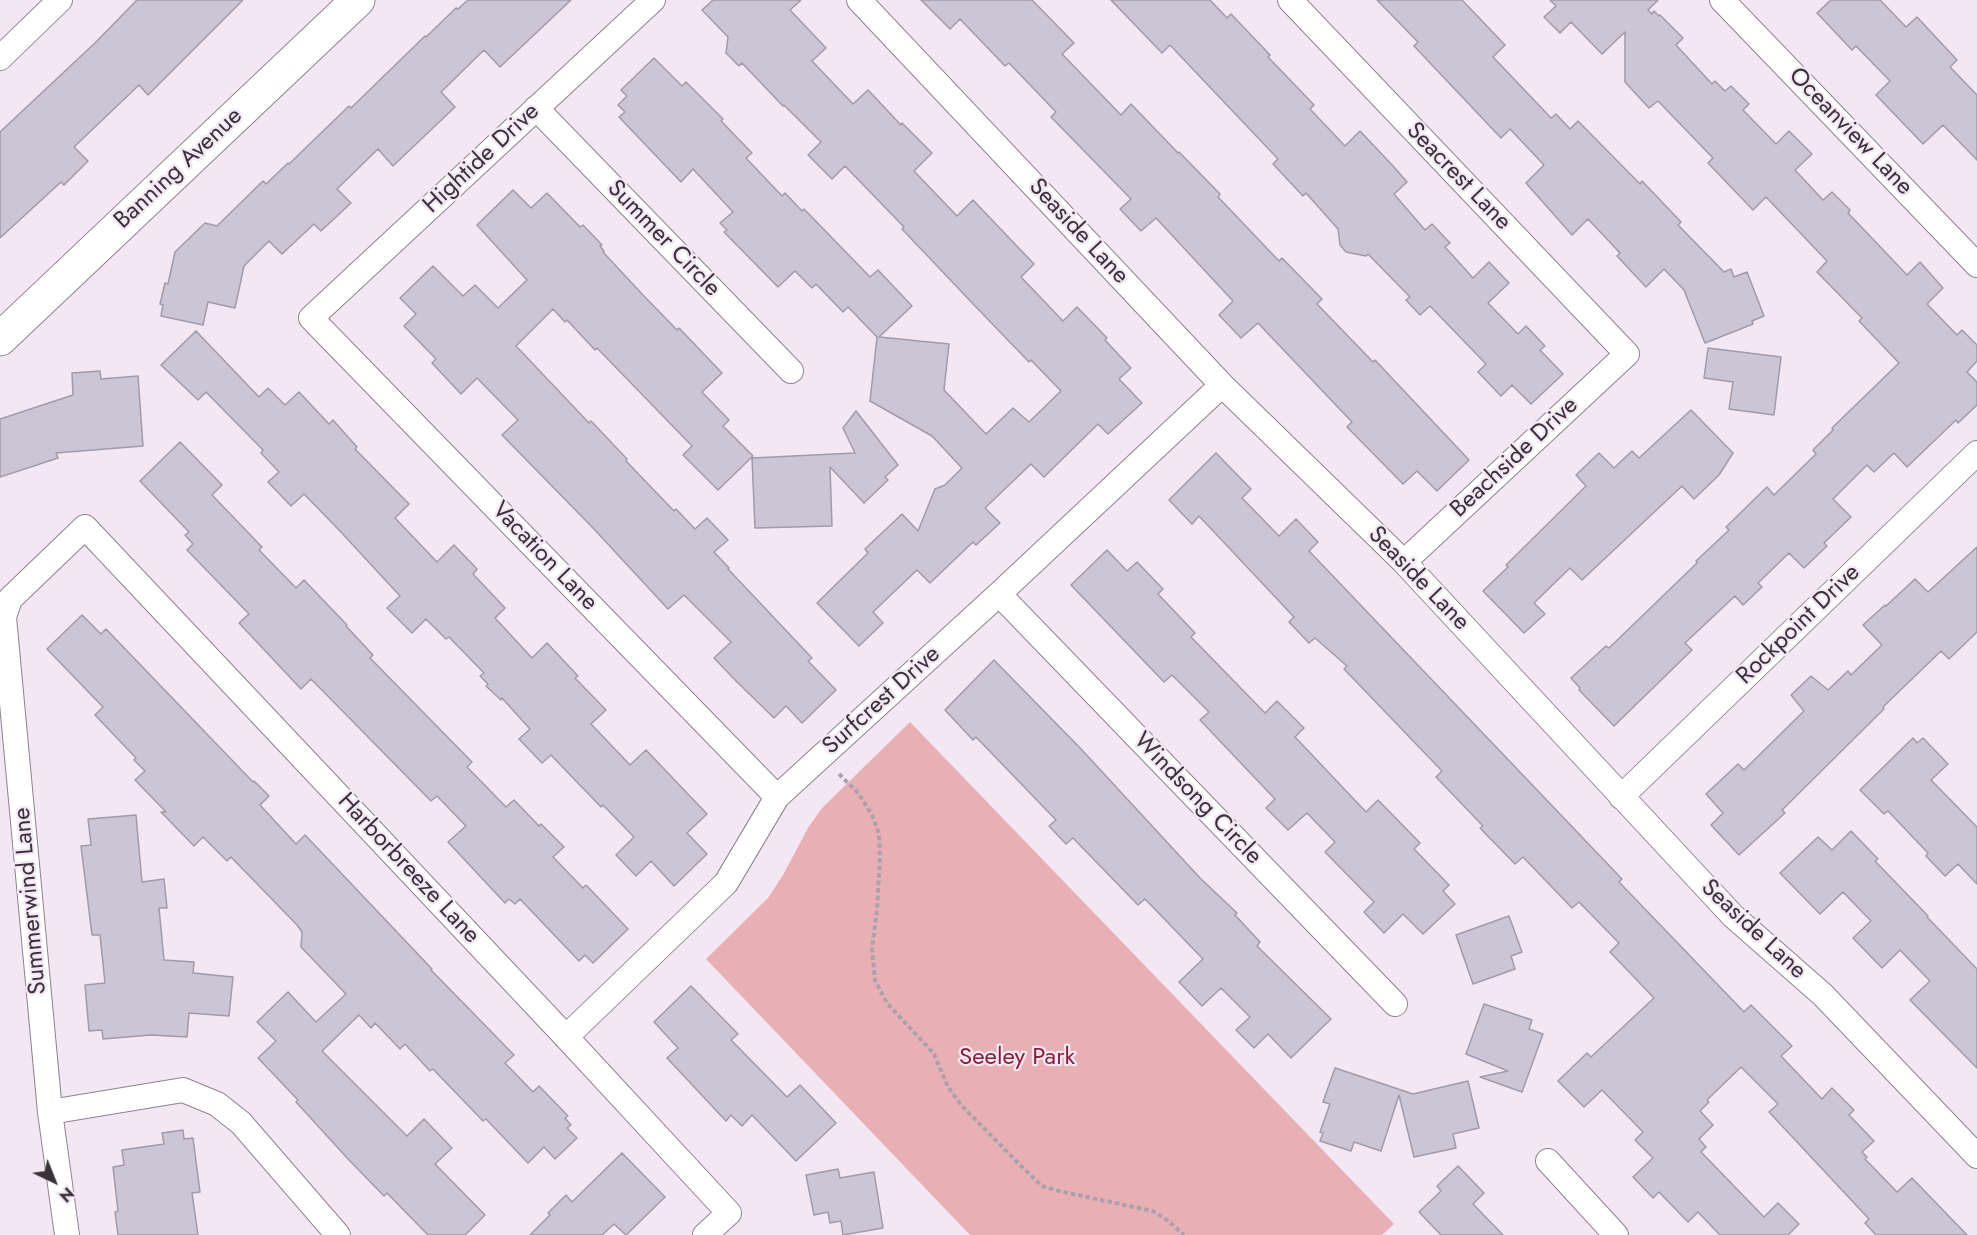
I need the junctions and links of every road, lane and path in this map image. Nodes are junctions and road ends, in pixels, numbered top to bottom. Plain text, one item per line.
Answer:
1 (60, 0) edge
2 (358, 0) edge
3 (653, 0) edge
4 (859, 0) edge
5 (1290, 0) edge
6 (1734, 4) edge
7 (0, 58) edge
8 (536, 108) junction
9 (1977, 265) edge
10 (310, 318) joint
11 (0, 339) edge
12 (1627, 354) joint
13 (791, 371) dead end
14 (1222, 385) junction
15 (1977, 453) edge
16 (85, 527) joint
17 (1404, 562) junction
18 (999, 594) junction
19 (821, 756) junction
20 (777, 797) junction
21 (1621, 797) junction
22 (1395, 1004) dead end
23 (566, 1037) junction
24 (50, 1112) junction
25 (1977, 1156) edge
26 (1548, 1161) dead end
27 (67, 1235) edge
28 (338, 1235) edge
29 (705, 1235) edge
30 (1184, 1235) edge
31 (1616, 1235) edge

1 - 7 street
2 - 11 street, Banning Avenue
3 - 8 street, Hightide Drive
4 - 14 street, Seaside Lane
5 - 12 street, Seacrest Lane
6 - 9 street, Oceanview Lane
8 - 10 street, Hightide Drive
8 - 13 street, Summer Circle
10 - 20 street, Vacation Lane
12 - 17 street, Beachside Drive
14 - 17 street, Seaside Lane
14 - 18 street, Surfcrest Drive
15 - 21 street, Rockpoint Drive
16 - 23 street, Harborbreeze Lane
16 - 24 street, Summerwind Lane
17 - 21 street, Seaside Lane
18 - 19 street, Surfcrest Drive
18 - 22 street, Windsong Circle
19 - 20 street, Surfcrest Drive
19 - 30 path
20 - 23 street, Surfcrest Drive
21 - 25 street, Seaside Lane
23 - 29 street, Harborbreeze Lane
24 - 27 street, Summerwind Lane
24 - 28 street
26 - 31 street

